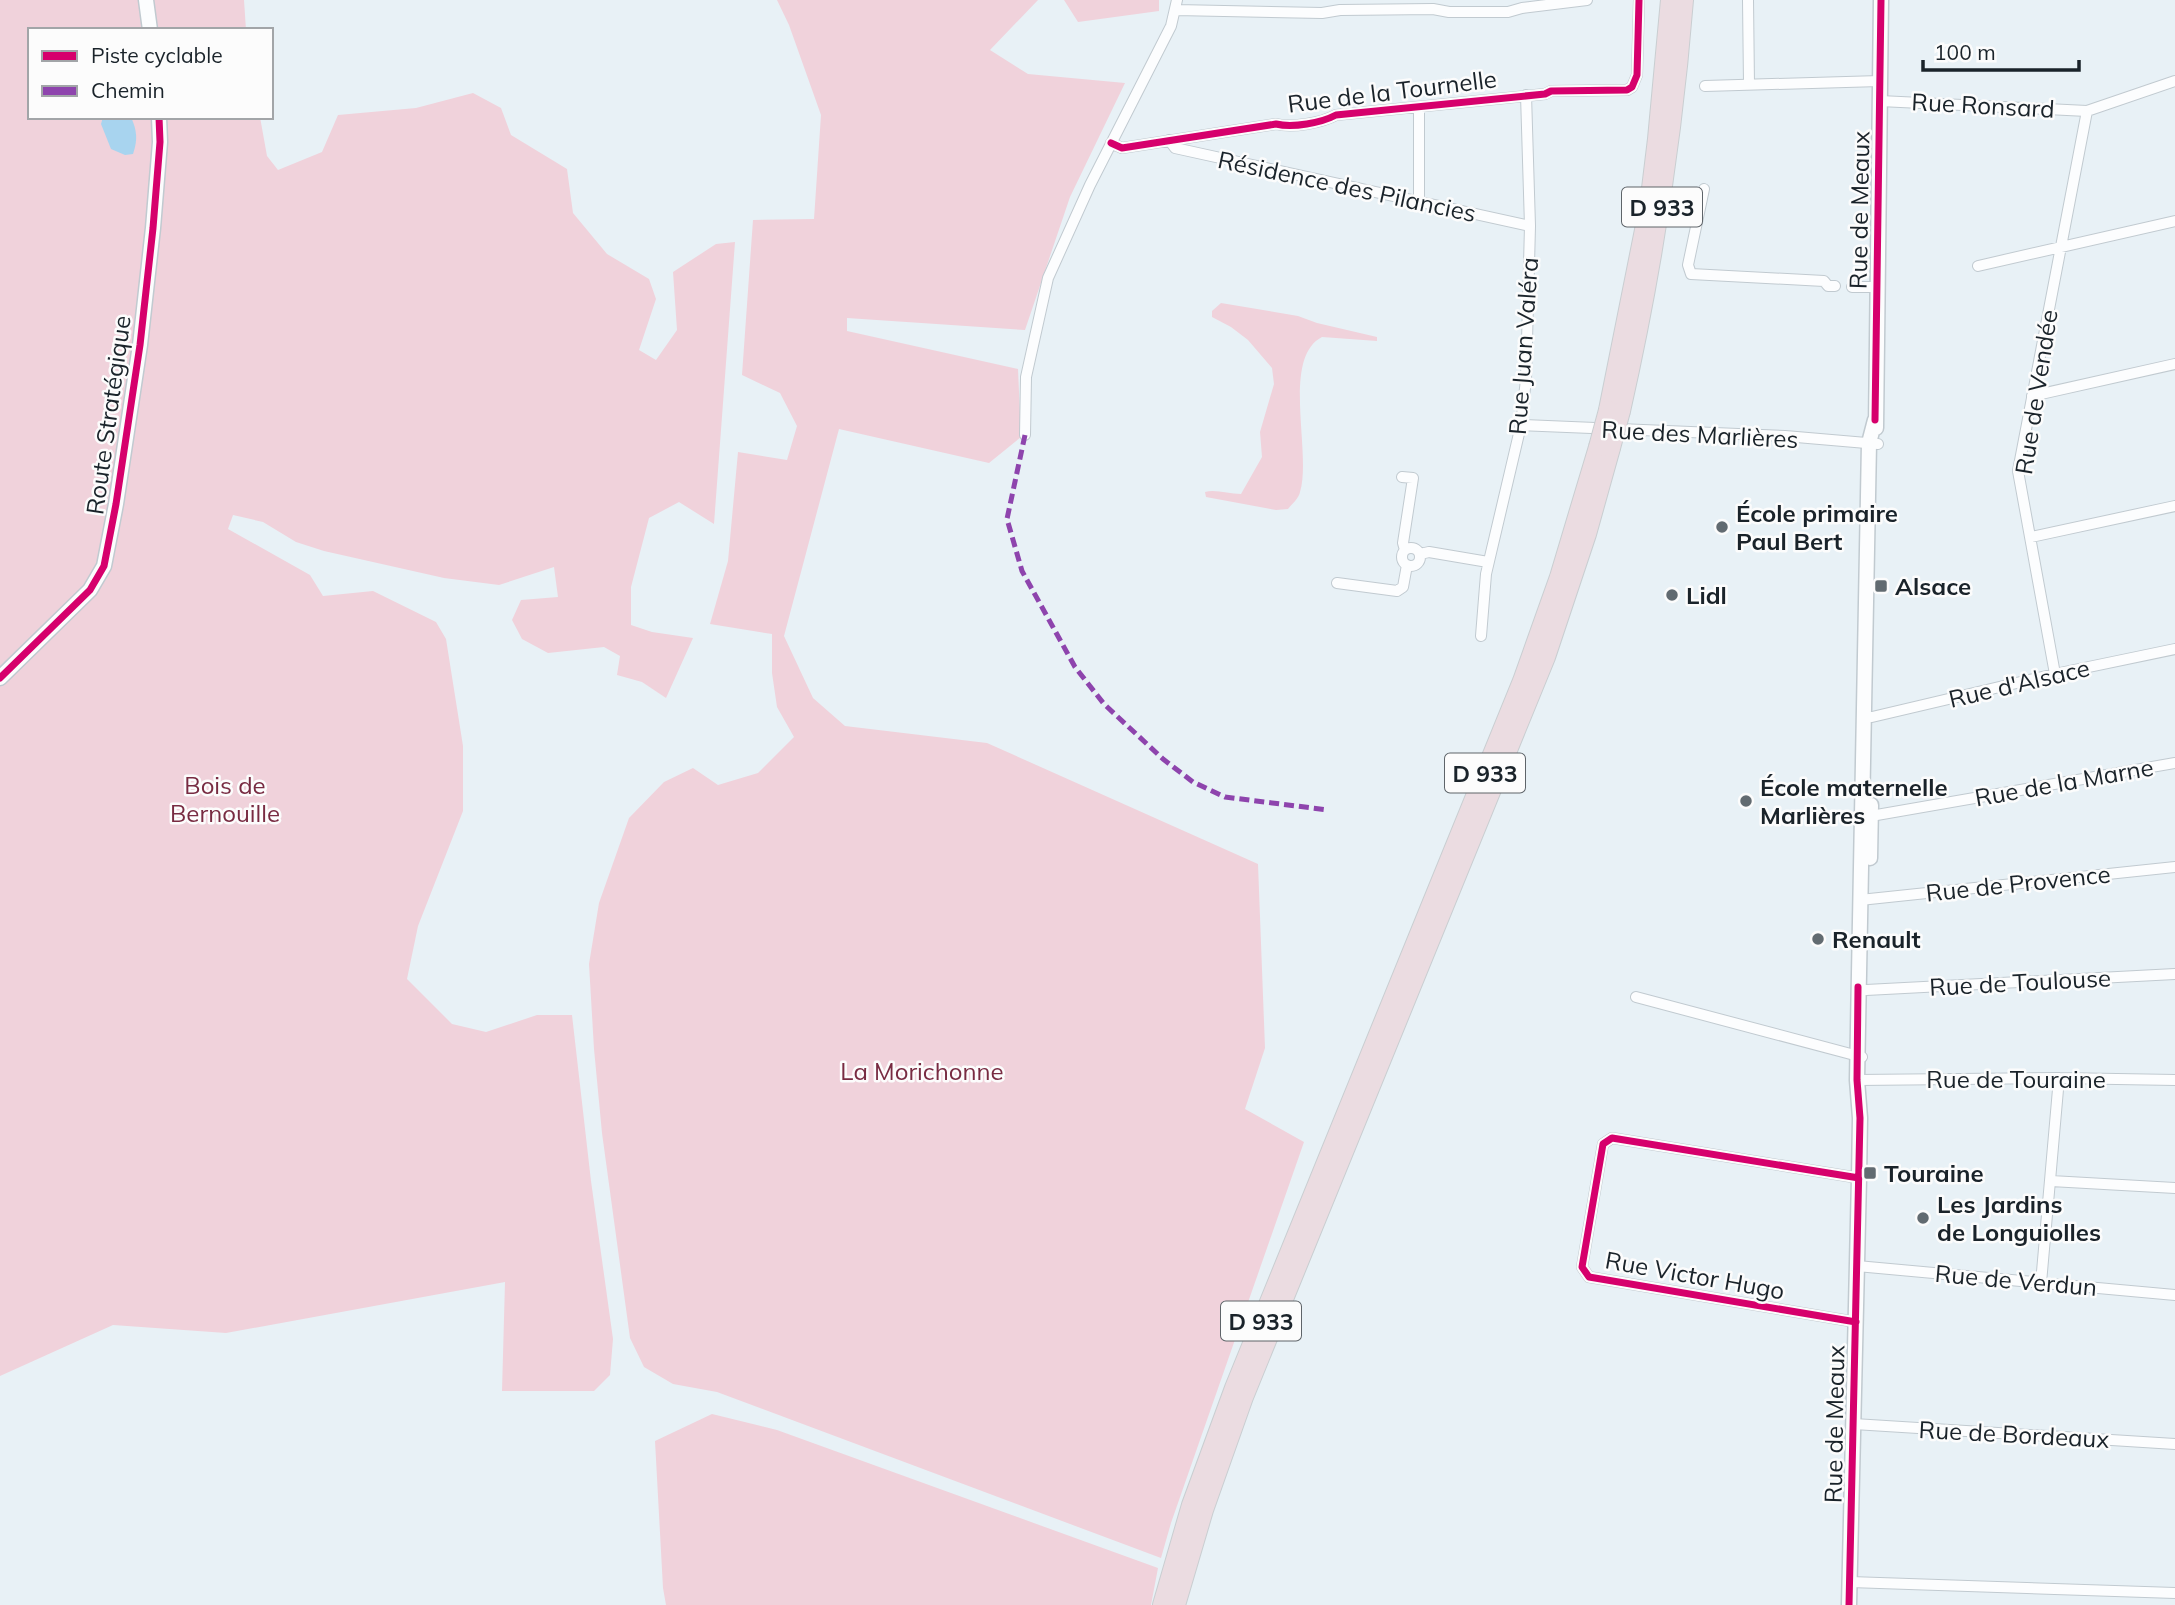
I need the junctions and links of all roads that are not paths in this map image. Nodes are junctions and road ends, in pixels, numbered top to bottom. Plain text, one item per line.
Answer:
1 (146, 0) edge
2 (1587, 0) edge
3 (1639, 0) edge
4 (1671, 0) edge
5 (1684, 0) edge
6 (1748, 0) edge
7 (1881, 0) edge
8 (1177, 5) edge
9 (150, 28) edge
10 (1880, 81) junction
11 (2175, 81) edge
12 (1749, 84) junction
13 (1705, 86) dead end
14 (1525, 95) junction
15 (1880, 101) junction
16 (1419, 107) junction
17 (2087, 111) junction
18 (159, 119) edge
19 (1169, 140) junction
20 (1111, 143) junction
21 (1704, 189) dead end
22 (1419, 203) junction
23 (2175, 221) edge
24 (1530, 226) junction
25 (2061, 247) junction
26 (1978, 266) dead end
27 (1835, 286) dead end
28 (1852, 286) dead end
29 (1877, 286) junction
30 (2175, 364) edge
31 (2032, 396) junction
32 (1614, 411) junction
33 (1521, 425) junction
34 (1025, 435) dead end
35 (1874, 443) junction
36 (1402, 477) dead end
37 (2175, 506) edge
38 (2031, 537) junction
39 (1405, 550) junction
40 (1420, 554) junction
41 (1489, 562) junction
42 (1407, 565) junction
43 (1337, 583) dead end
44 (1481, 636) dead end
45 (1870, 645) junction
46 (2175, 649) edge
47 (2055, 674) junction
48 (0, 678) edge
49 (1868, 717) junction
50 (2175, 763) edge
51 (1871, 816) junction
52 (2175, 867) edge
53 (1864, 900) junction
54 (2175, 974) edge
55 (1866, 990) junction
56 (1636, 997) dead end
57 (1861, 1056) junction
58 (2059, 1078) junction
59 (1860, 1080) junction
60 (2175, 1080) edge
61 (1859, 1178) junction
62 (2051, 1181) junction
63 (2175, 1188) edge
64 (1857, 1266) junction
65 (2041, 1283) junction
66 (2175, 1295) edge
67 (1856, 1322) junction
68 (1854, 1424) junction
69 (2175, 1444) edge
70 (1850, 1582) junction
71 (1175, 1592) edge
72 (2175, 1593) edge
73 (1162, 1605) edge
74 (1849, 1605) edge

1 - 9 main road
2 - 8 street
3 - 14 street, Rue de la Tournelle
4 - 32 highway, D 933
5 - 32 highway, D 933
6 - 12 street
7 - 10 main road, Rue de Meaux
8 - 20 street
10 - 12 street
10 - 15 main road, Rue de Meaux
11 - 17 street
12 - 13 street
14 - 16 street, Rue de la Tournelle
14 - 24 street, Rue Juan Valéra
15 - 17 street, Rue Ronsard
15 - 29 main road, Rue de Meaux
16 - 19 street, Rue de la Tournelle
16 - 22 street
17 - 25 street, Rue de Vendée
18 - 48 main road, Route Stratégique
19 - 20 street, Rue de la Tournelle
19 - 22 street, Résidence des Pilancies
20 - 34 street
21 - 27 street
22 - 24 street, Résidence des Pilancies
23 - 25 street
24 - 33 street, Rue Juan Valéra
25 - 26 street
25 - 31 street, Rue de Vendée
28 - 29 street
29 - 35 main road, Rue de Meaux
30 - 31 street
31 - 38 street, Rue de Vendée
32 - 71 highway, D 933, bridge
33 - 35 street, Rue des Marlières
33 - 41 street, Rue Juan Valéra
35 - 45 main road, Rue de Meaux
36 - 39 street
37 - 38 street
38 - 47 street, Rue de Vendée
39 - 40 street
39 - 42 street
40 - 41 street
40 - 42 street
41 - 44 street, Rue Juan Valéra
42 - 43 street
45 - 49 main road, Rue de Meaux
45 - 49 main road, Rue de Meaux
46 - 47 street, Rue d'Alsace
47 - 49 street, Rue d'Alsace
49 - 51 main road, Rue de Meaux
49 - 53 main road, Rue de Meaux
50 - 51 street, Rue de la Marne
51 - 53 main road, Rue de Meaux
52 - 53 street, Rue de Provence
53 - 55 main road, Rue de Meaux
53 - 57 main road, Rue de Meaux
54 - 55 street, Rue de Toulouse
55 - 57 main road, Rue de Meaux
56 - 57 street
57 - 59 main road, Rue de Meaux
58 - 59 street, Rue de Touraine
58 - 60 street, Rue de Touraine
58 - 62 street
59 - 61 main road, Rue de Meaux
61 - 64 main road, Rue de Meaux
61 - 67 street, Rue Victor Hugo
62 - 63 street
62 - 65 street
64 - 65 street, Rue de Verdun
64 - 67 main road, Rue de Meaux
65 - 66 street, Rue de Verdun
67 - 68 main road, Rue de Meaux
68 - 69 street, Rue de Bordeaux
68 - 70 main road, Rue de Meaux
70 - 72 street
70 - 74 main road, Rue de Meaux
71 - 73 highway, D 933

